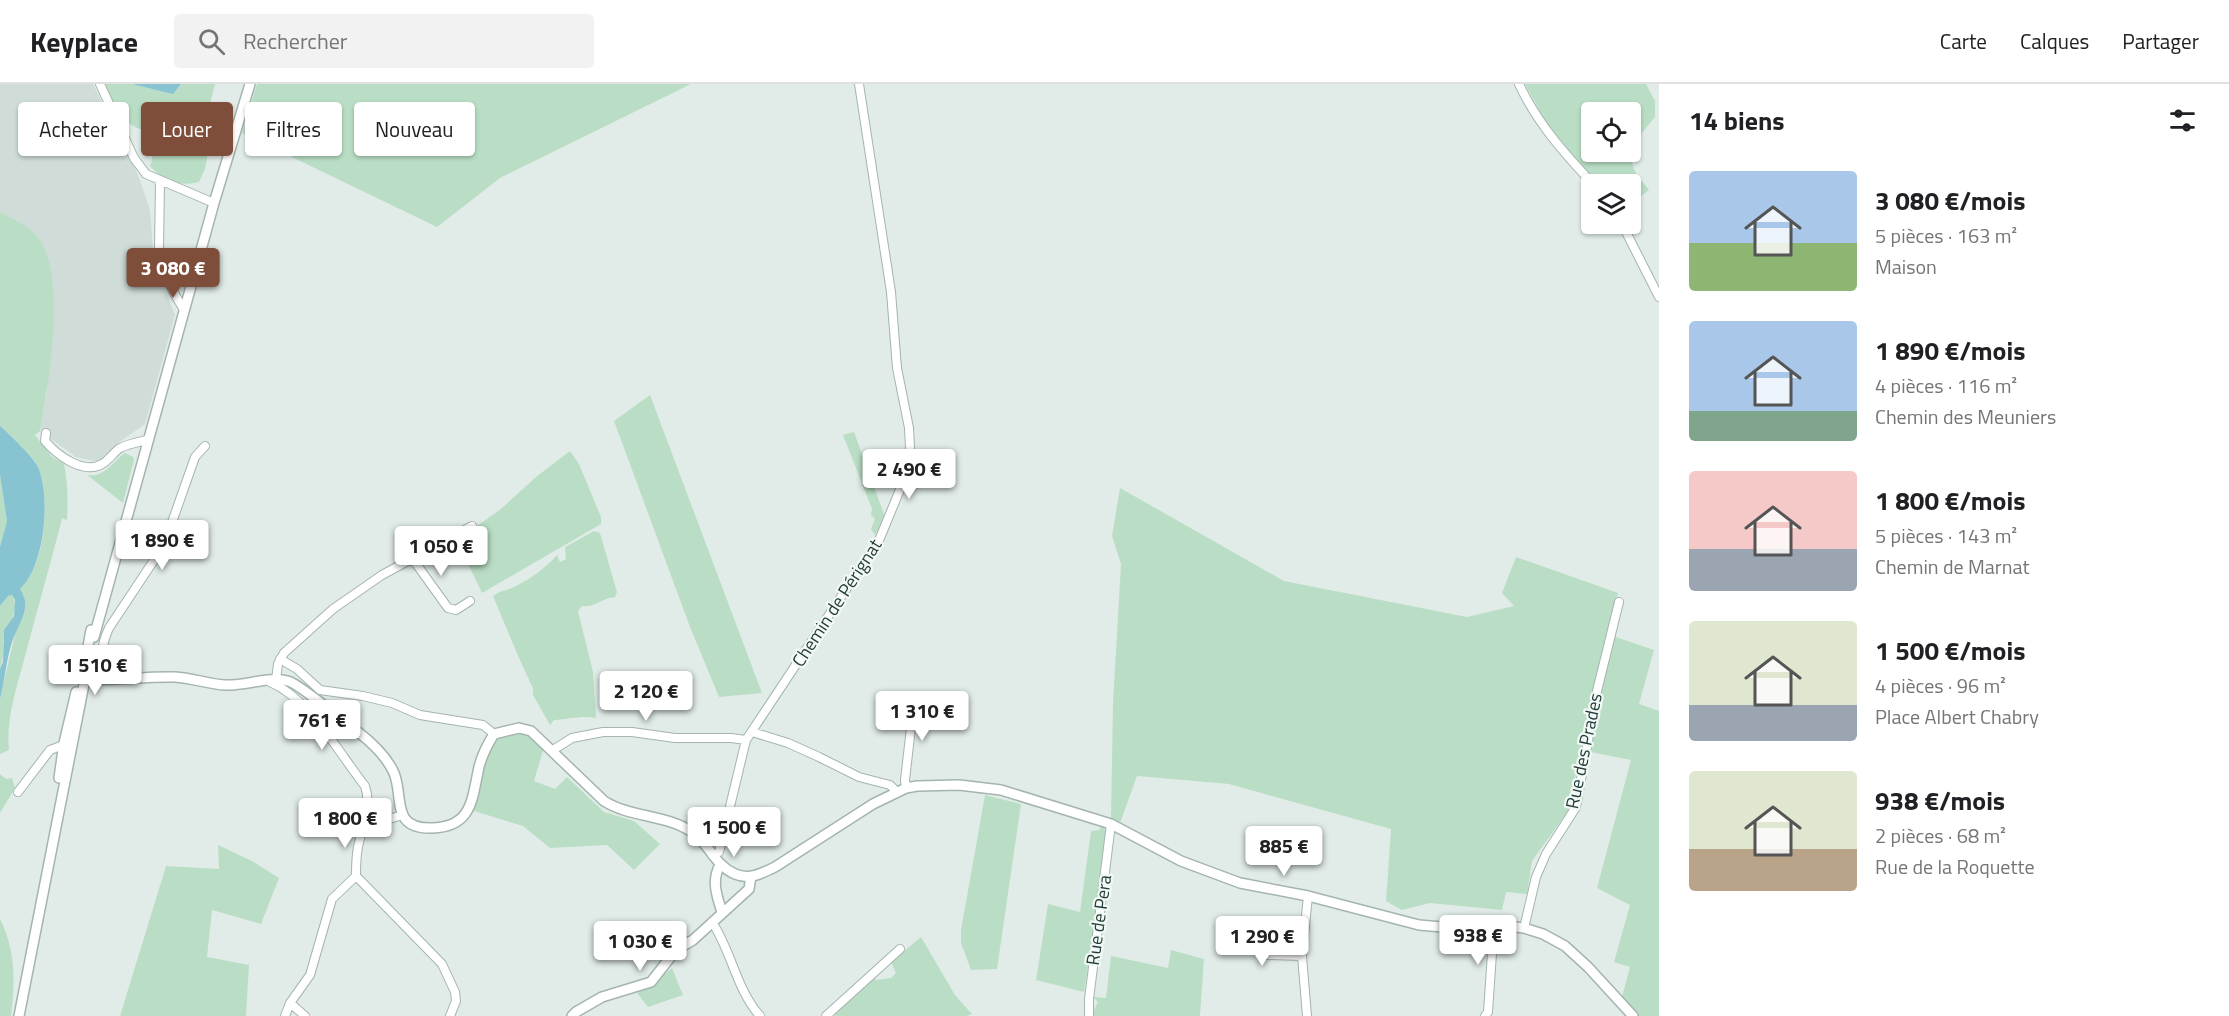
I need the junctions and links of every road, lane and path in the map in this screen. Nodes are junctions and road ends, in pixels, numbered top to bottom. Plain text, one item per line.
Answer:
1 (100, 84) edge
2 (250, 84) edge
3 (1519, 84) edge
4 (859, 85) edge
5 (1584, 174) edge
6 (160, 181) junction
7 (214, 203) junction
8 (1627, 234) edge
9 (1659, 297) edge
10 (184, 310) junction
11 (46, 433) dead end
12 (147, 440) junction
13 (205, 446) dead end
14 (125, 523) junction
15 (472, 526) dead end
16 (412, 558) junction
17 (470, 601) dead end
18 (1619, 602) dead end
19 (89, 655) junction
20 (102, 656) junction
21 (280, 659) junction
22 (84, 674) junction
23 (107, 677) junction
24 (272, 681) junction
25 (931, 702) dead end
26 (752, 732) junction
27 (494, 735) junction
28 (746, 740) junction
29 (68, 744) junction
30 (553, 750) junction
31 (906, 788) junction
32 (896, 791) junction
33 (18, 792) dead end
34 (403, 815) junction
35 (1111, 824) junction
36 (364, 826) junction
37 (712, 855) junction
38 (720, 865) junction
39 (356, 876) junction
40 (751, 876) junction
41 (1308, 896) junction
42 (722, 912) junction
43 (712, 922) junction
44 (1494, 924) junction
45 (1524, 928) junction
46 (1231, 940) dead end
47 (900, 949) dead end
48 (1302, 956) junction
49 (290, 1003) junction
50 (19, 1016) edge
51 (285, 1016) edge
52 (305, 1016) edge
53 (450, 1016) edge
54 (572, 1016) edge
55 (760, 1016) edge
56 (826, 1016) edge
57 (1089, 1016) edge
58 (1307, 1016) edge
59 (1485, 1016) edge
60 (1634, 1016) edge

1 - 6 street
2 - 7 street
3 - 5 street
4 - 26 street, Chemin de Pérignat
6 - 7 street
6 - 10 street
7 - 10 street
8 - 9 street
10 - 12 street
11 - 12 street
12 - 14 street
13 - 20 street
14 - 19 street
14 - 22 street
15 - 16 street
16 - 17 street
16 - 21 street
18 - 45 street, Rue des Prades
19 - 20 street
19 - 22 street
20 - 23 street
21 - 24 street
21 - 27 street
22 - 23 street
22 - 29 street
23 - 24 street
24 - 34 street
24 - 36 street
25 - 31 street
26 - 28 street, Chemin de Pérignat
26 - 32 street
27 - 30 street
27 - 34 street
28 - 30 street
28 - 37 street, Chemin de Pérignat
29 - 33 street
29 - 50 street
30 - 37 street
31 - 32 street
31 - 35 street
32 - 40 street
34 - 36 street
35 - 41 street
35 - 57 street, Rue de Pera
36 - 39 street
37 - 38 street
38 - 40 street
38 - 42 street
39 - 49 street
39 - 53 street
40 - 42 street
41 - 44 street
41 - 48 street
42 - 43 street
43 - 54 street
43 - 55 street
44 - 45 street
44 - 59 street
45 - 60 street
46 - 48 street
47 - 56 street
48 - 58 street
49 - 51 street
49 - 52 street

